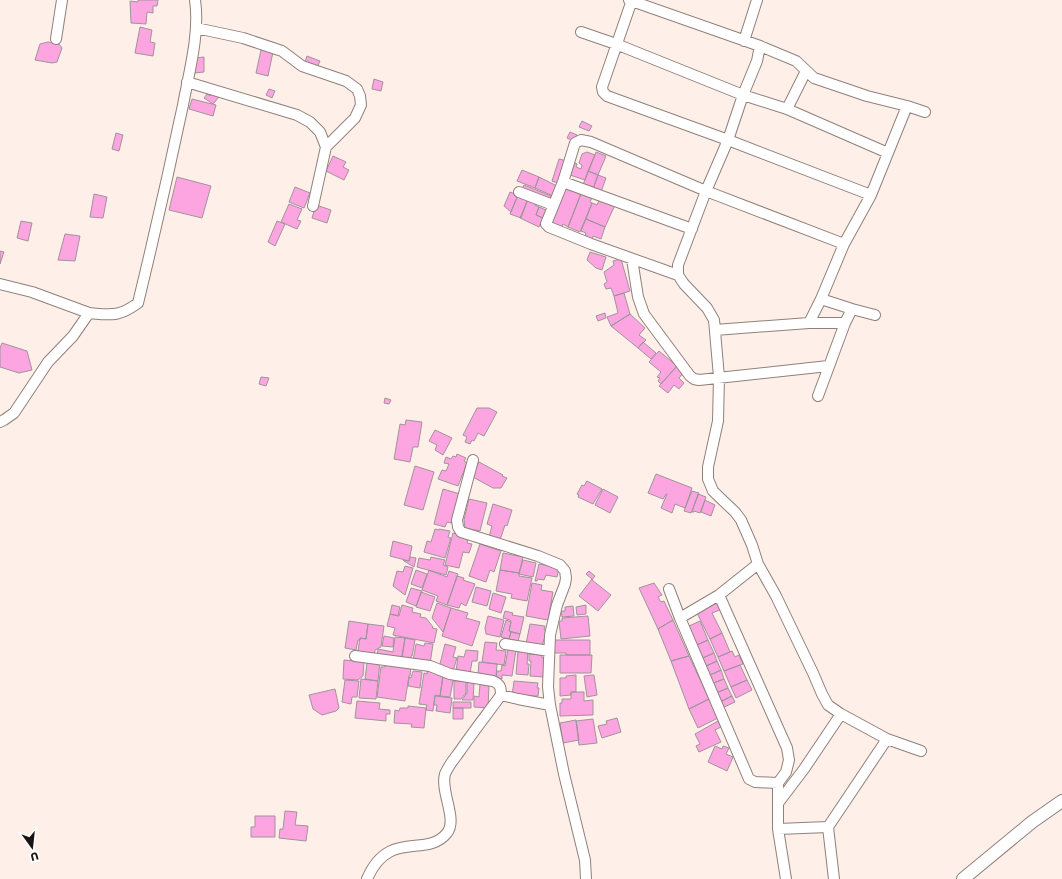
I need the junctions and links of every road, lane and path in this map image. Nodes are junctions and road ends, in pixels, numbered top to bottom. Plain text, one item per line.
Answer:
1 (62, 0) edge
2 (195, 0) edge
3 (631, 0) edge
4 (757, 0) edge
5 (196, 28) junction
6 (582, 32) dead end
7 (56, 38) dead end
8 (744, 41) junction
9 (616, 44) junction
10 (760, 46) junction
11 (806, 71) junction
12 (187, 82) junction
13 (743, 95) junction
14 (907, 106) junction
15 (788, 109) junction
16 (925, 112) dead end
17 (728, 140) junction
18 (326, 146) junction
19 (888, 153) junction
20 (563, 182) junction
21 (706, 191) junction
22 (519, 192) dead end
23 (871, 195) junction
24 (553, 205) junction
25 (313, 206) dead end
26 (692, 229) junction
27 (844, 244) junction
28 (632, 259) junction
29 (678, 275) junction
30 (0, 284) edge
31 (822, 299) junction
32 (852, 309) junction
33 (89, 313) junction
34 (875, 315) dead end
35 (809, 323) junction
36 (844, 323) junction
37 (715, 330) junction
38 (828, 366) junction
39 (719, 377) junction
40 (818, 396) dead end
41 (0, 422) edge
42 (473, 460) dead end
43 (758, 564) junction
44 (669, 589) dead end
45 (719, 595) junction
46 (680, 618) junction
47 (505, 644) dead end
48 (549, 651) junction
49 (355, 656) dead end
50 (501, 695) junction
51 (550, 705) junction
52 (841, 714) junction
53 (886, 739) junction
54 (921, 751) dead end
55 (778, 783) junction
56 (1062, 801) edge
57 (779, 802) junction
58 (828, 827) junction
59 (778, 829) junction
60 (368, 879) edge
61 (586, 879) edge
62 (786, 879) edge
63 (834, 879) edge
64 (963, 879) edge

1 - 7 street
2 - 5 street
3 - 8 street
3 - 9 street
4 - 8 street
5 - 12 street
5 - 18 street
6 - 9 street
8 - 10 street
9 - 13 street
9 - 17 street
10 - 11 street
10 - 13 street
11 - 14 street
11 - 15 street
12 - 18 street
12 - 33 street
13 - 15 street
13 - 17 street
14 - 16 street
14 - 19 street
15 - 19 street
17 - 21 street
17 - 23 street
18 - 25 street
19 - 23 street
20 - 21 street
20 - 24 street
20 - 26 street
21 - 26 street
21 - 27 street
22 - 24 street
23 - 27 street
24 - 28 street
26 - 29 street
27 - 31 street
28 - 29 street
28 - 39 street
29 - 37 street
30 - 33 street
31 - 32 street
31 - 35 street
32 - 34 street
32 - 36 street
33 - 41 street
35 - 36 street
35 - 37 street
36 - 38 street
37 - 39 street
38 - 39 street
38 - 40 street
39 - 43 street
42 - 48 street
43 - 45 street
43 - 52 street
44 - 46 street
45 - 46 street
45 - 55 street
46 - 55 street
47 - 48 street
48 - 51 street
49 - 50 street
50 - 51 street
50 - 60 street
51 - 61 street
52 - 53 street
52 - 57 street
53 - 54 street
53 - 58 street
55 - 57 street
56 - 64 street
57 - 59 street
58 - 59 street
58 - 63 street
59 - 62 street

